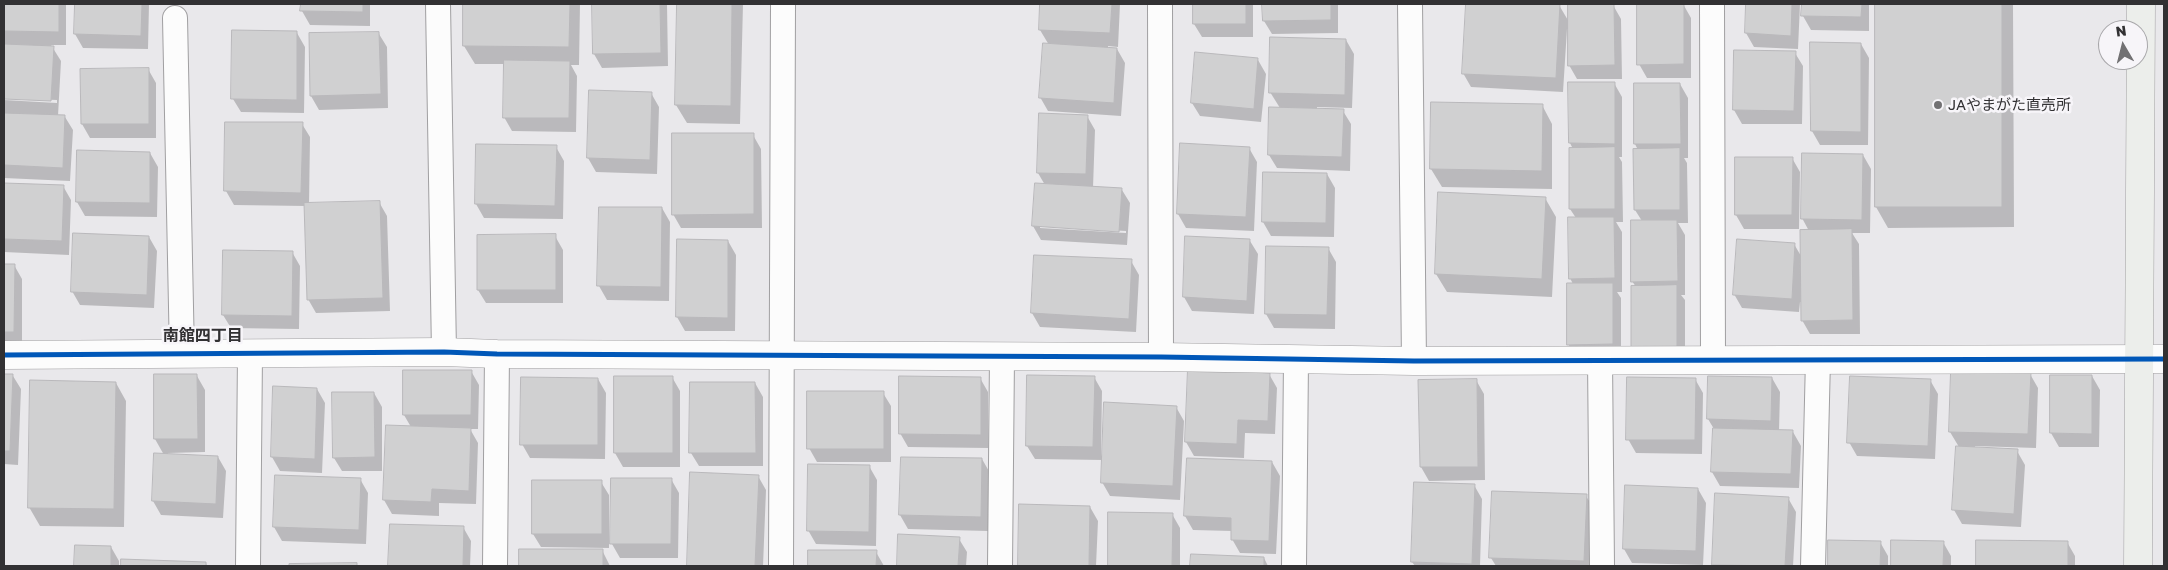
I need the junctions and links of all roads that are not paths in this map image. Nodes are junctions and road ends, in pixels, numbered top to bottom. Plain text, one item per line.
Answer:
1 (438, 4) edge
2 (783, 4) edge
3 (1160, 4) edge
4 (1410, 4) edge
5 (1712, 4) edge
6 (2141, 4) edge
7 (175, 18) dead end
8 (444, 352) junction
9 (250, 354) junction
10 (497, 354) junction
11 (4, 355) edge
12 (182, 355) junction
13 (783, 356) junction
14 (1002, 357) junction
15 (1161, 357) junction
16 (1818, 359) junction
17 (2138, 359) junction
18 (2164, 359) edge
19 (1296, 360) junction
20 (1600, 360) junction
21 (1713, 360) junction
22 (1414, 361) junction
23 (248, 566) edge
24 (496, 566) edge
25 (782, 566) edge
26 (1000, 566) edge
27 (1294, 566) edge
28 (1602, 566) edge
29 (1813, 566) edge
30 (2138, 566) edge

1 - 8 lane
2 - 13 lane
3 - 15 lane
4 - 22 lane
5 - 21 lane
6 - 17 street
7 - 12 lane
8 - 9 street
8 - 10 street
9 - 12 street
9 - 23 lane
10 - 13 street
10 - 24 lane
11 - 12 street
13 - 14 street
13 - 25 lane
14 - 15 street
14 - 26 lane
15 - 19 street
16 - 17 street
16 - 21 street
16 - 29 lane
17 - 18 street
17 - 30 street
19 - 22 street
19 - 27 lane
20 - 21 street
20 - 22 street
20 - 28 lane

